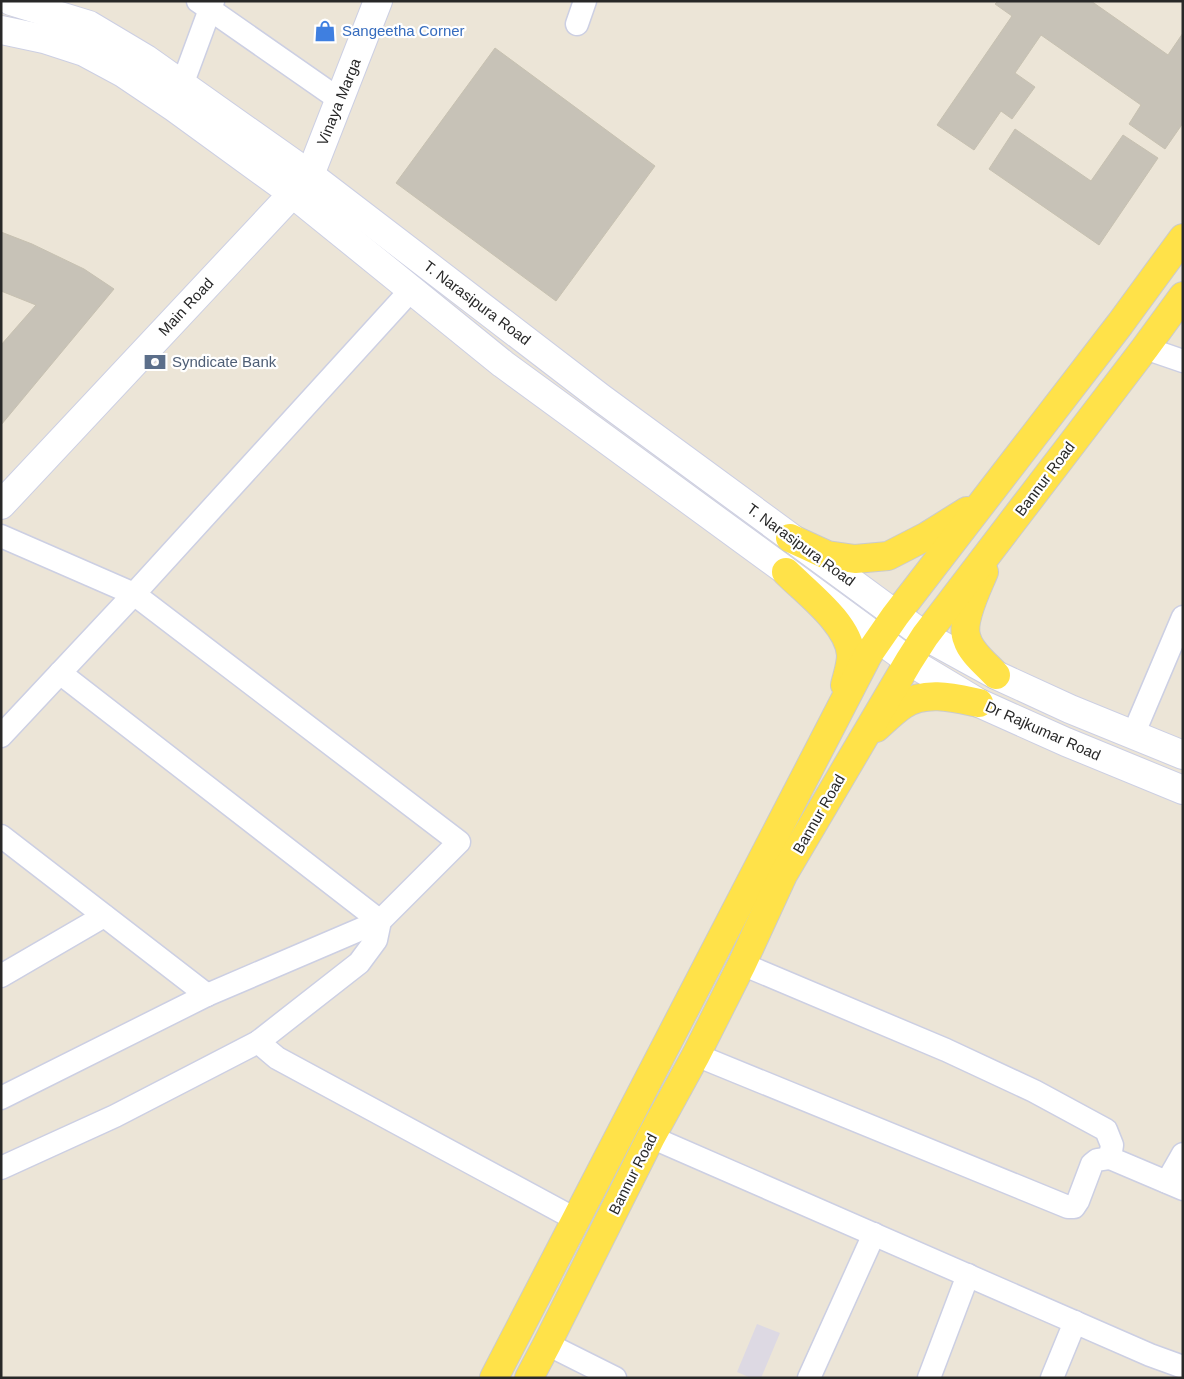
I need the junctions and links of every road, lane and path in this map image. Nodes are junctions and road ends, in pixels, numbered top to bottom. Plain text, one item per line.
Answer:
1 (11, 1) edge
2 (378, 1) edge
3 (585, 1) edge
4 (207, 4) edge
5 (61, 8) edge
6 (577, 24) dead end
7 (1, 30) edge
8 (182, 85) junction
9 (340, 100) junction
10 (301, 184) junction
11 (1183, 238) edge
12 (411, 290) junction
13 (1183, 296) edge
14 (1145, 348) junction
15 (1183, 361) edge
16 (985, 500) junction
17 (1, 505) edge
18 (1, 536) edge
19 (790, 538) junction
20 (997, 541) junction
21 (786, 572) junction
22 (134, 594) junction
23 (895, 616) junction
24 (1183, 618) edge
25 (925, 636) junction
26 (878, 640) junction
27 (909, 661) junction
28 (60, 673) junction
29 (996, 675) junction
30 (979, 703) junction
31 (831, 727) junction
32 (1133, 735) junction
33 (1, 736) edge
34 (862, 740) junction
35 (1183, 755) edge
36 (1183, 790) edge
37 (1, 836) edge
38 (104, 916) junction
39 (380, 921) junction
40 (742, 964) junction
41 (1, 976) edge
42 (207, 996) junction
43 (258, 1042) junction
44 (696, 1055) junction
45 (1, 1098) edge
46 (651, 1136) junction
47 (1183, 1154) edge
48 (1110, 1158) junction
49 (1, 1168) edge
50 (1175, 1186) edge
51 (575, 1219) junction
52 (874, 1234) junction
53 (968, 1275) junction
54 (1075, 1322) junction
55 (547, 1344) junction
56 (1183, 1366) edge
57 (494, 1378) edge
58 (529, 1378) edge
59 (615, 1378) edge
60 (809, 1378) edge
61 (929, 1378) edge
62 (1052, 1378) edge

1 - 5 main road, T. Narasipura Road
2 - 9 main road, Vinaya Marga
3 - 6 street
4 - 8 street
4 - 9 street
5 - 8 main road, T. Narasipura Road
7 - 10 main road, T. Narasipura Road
8 - 10 main road, T. Narasipura Road
9 - 10 main road, Vinaya Marga
10 - 12 main road, T. Narasipura Road
10 - 17 main road, Main Road
10 - 19 main road, T. Narasipura Road
11 - 16 main road
12 - 21 main road, T. Narasipura Road
12 - 22 street
13 - 14 main road, Bannur Road
14 - 15 street
14 - 20 main road, Bannur Road
16 - 19 main road
16 - 23 main road
18 - 22 street
19 - 23 main road, T. Narasipura Road
20 - 25 main road, Bannur Road
20 - 29 main road
21 - 26 main road, T. Narasipura Road
21 - 31 main road
22 - 28 street
22 - 39 street
23 - 25 main road, T. Narasipura Road
23 - 26 main road
24 - 32 street
25 - 27 main road, Bannur Road
25 - 29 main road, Dr Rajkumar Road
26 - 27 main road, T. Narasipura Road
26 - 31 main road
27 - 30 main road, Dr Rajkumar Road
27 - 34 main road, Bannur Road
28 - 33 street
28 - 39 street
29 - 32 main road, Dr Rajkumar Road
30 - 34 main road
30 - 36 main road, Dr Rajkumar Road
31 - 51 main road
32 - 35 main road, Dr Rajkumar Road
34 - 40 main road, Bannur Road
37 - 38 street
38 - 41 street
38 - 42 street
39 - 42 street
39 - 43 street
40 - 44 main road, Bannur Road
40 - 48 street
42 - 45 street
43 - 49 street
43 - 51 street
44 - 46 main road, Bannur Road
44 - 48 street
46 - 52 street
46 - 55 main road, Bannur Road
47 - 50 street
48 - 50 street
51 - 57 main road
52 - 53 street
52 - 60 street
53 - 54 street
53 - 61 street
54 - 56 street
54 - 62 street
55 - 58 main road, Bannur Road
55 - 59 street

